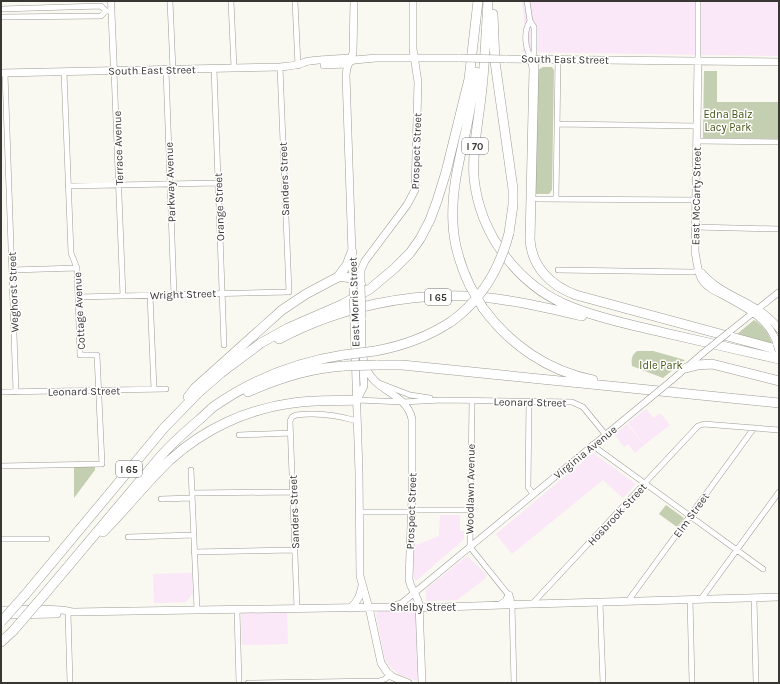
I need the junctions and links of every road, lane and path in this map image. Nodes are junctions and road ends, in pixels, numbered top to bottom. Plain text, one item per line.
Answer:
1 (111, 1) edge
2 (170, 1) edge
3 (231, 1) edge
4 (295, 1) edge
5 (354, 1) edge
6 (358, 1) edge
7 (410, 1) edge
8 (413, 1) edge
9 (478, 1) edge
10 (488, 1) edge
11 (492, 1) edge
12 (527, 1) edge
13 (698, 1) edge
14 (1, 9) edge
15 (109, 11) junction
16 (1, 17) edge
17 (412, 19) junction
18 (354, 20) junction
19 (530, 21) junction
20 (414, 58) junction
21 (532, 59) junction
22 (558, 59) junction
23 (351, 61) junction
24 (698, 61) junction
25 (779, 62) edge
26 (300, 65) junction
27 (280, 67) junction
28 (234, 68) junction
29 (214, 69) junction
30 (170, 70) junction
31 (114, 71) junction
32 (64, 72) junction
33 (3, 73) edge
34 (557, 124) junction
35 (697, 126) junction
36 (696, 141) junction
37 (779, 142) edge
38 (218, 183) junction
39 (170, 184) junction
40 (68, 186) junction
41 (119, 186) junction
42 (537, 199) dead end
43 (556, 199) junction
44 (696, 200) junction
45 (695, 227) junction
46 (779, 229) edge
47 (352, 252) junction
48 (77, 268) junction
49 (12, 270) junction
50 (558, 270) dead end
51 (699, 270) junction
52 (338, 277) junction
53 (356, 284) junction
54 (289, 292) joint
55 (779, 292) edge
56 (222, 293) junction
57 (150, 295) junction
58 (174, 295) junction
59 (123, 296) junction
60 (78, 297) junction
61 (756, 311) junction
62 (618, 322) junction
63 (779, 329) edge
64 (224, 345) dead end
65 (778, 348) edge
66 (246, 355) junction
67 (363, 356) junction
68 (779, 359) edge
69 (686, 368) junction
70 (779, 381) edge
71 (376, 382) junction
72 (640, 388) junction
73 (154, 389) junction
74 (166, 389) dead end
75 (99, 390) junction
76 (1, 392) edge
77 (16, 392) junction
78 (357, 400) junction
79 (441, 400) junction
80 (472, 401) junction
81 (403, 402) junction
82 (529, 402) junction
83 (779, 403) edge
84 (174, 416) junction
85 (201, 418) junction
86 (357, 421) junction
87 (754, 428) junction
88 (779, 430) edge
89 (290, 433) junction
90 (605, 434) junction
91 (239, 435) dead end
92 (592, 445) junction
93 (1, 466) edge
94 (191, 470) dead end
95 (645, 484) junction
96 (293, 492) junction
97 (779, 492) edge
98 (533, 494) junction
99 (192, 496) junction
100 (161, 499) dead end
101 (470, 510) junction
102 (411, 511) junction
103 (360, 512) junction
104 (690, 516) junction
105 (194, 535) junction
106 (128, 537) dead end
107 (1, 539) edge
108 (47, 539) dead end
109 (470, 547) junction
110 (295, 550) junction
111 (737, 550) junction
112 (194, 552) junction
113 (763, 569) dead end
114 (58, 579) junction
115 (362, 585) junction
116 (415, 593) junction
117 (509, 595) junction
118 (754, 598) junction
119 (779, 598) edge
120 (690, 599) junction
121 (701, 599) junction
122 (628, 601) junction
123 (600, 602) junction
124 (532, 604) junction
125 (498, 605) junction
126 (512, 605) junction
127 (369, 607) junction
128 (389, 607) junction
129 (350, 608) junction
130 (420, 608) junction
131 (297, 609) junction
132 (1, 610) edge
133 (197, 610) junction
134 (237, 610) junction
135 (67, 612) junction
136 (1, 615) edge
137 (1, 622) edge
138 (1, 642) edge
139 (390, 674) junction
140 (70, 683) edge
141 (239, 683) edge
142 (248, 683) edge
143 (408, 683) edge
144 (422, 683) edge
145 (514, 683) edge
146 (603, 683) edge
147 (692, 683) edge
148 (756, 683) edge

1 - 15 street, Terrace Avenue
2 - 30 street, Parkway Avenue
3 - 28 street
4 - 26 street
5 - 18 main road, East Morris Street
6 - 18 main road, East Morris Street
7 - 17 main road
8 - 17 main road, Prospect Street
9 - 66 highway
9 - 72 highway, I 70, bridge
10 - 62 highway, I 70
11 - 85 highway, bridge
12 - 19 street
13 - 24 street, East McCarty Street
14 - 15 street
15 - 16 street
15 - 31 street, Terrace Avenue
17 - 20 main road, Prospect Street
18 - 23 main road, East Morris Street
19 - 21 street
19 - 21 street
20 - 21 main road, South East Street, bridge
20 - 23 main road, South East Street
20 - 53 main road, Prospect Street
21 - 22 main road, South East Street
21 - 65 highway
22 - 24 main road, South East Street
22 - 34 street
23 - 26 main road, South East Street
23 - 47 main road, East Morris Street
24 - 25 main road, South East Street
24 - 35 main road, East McCarty Street
26 - 27 main road, South East Street
27 - 28 main road, South East Street
27 - 54 street, Sanders Street
28 - 29 main road, South East Street
29 - 30 main road, South East Street
29 - 38 street, Orange Street
30 - 31 main road, South East Street
30 - 39 street, Parkway Avenue
31 - 32 main road, South East Street
31 - 41 street, Terrace Avenue
32 - 33 main road, South East Street
32 - 40 street, Cottage Avenue
33 - 49 street, Weghorst Street
34 - 35 street
34 - 43 street
35 - 36 main road, East McCarty Street
36 - 37 street
36 - 44 main road, East McCarty Street
38 - 39 street
38 - 56 street, Orange Street
39 - 41 street
39 - 58 street, Parkway Avenue
40 - 41 street
40 - 48 street, Cottage Avenue
41 - 59 street, Terrace Avenue
42 - 43 street
43 - 44 street
44 - 45 main road, East McCarty Street
45 - 46 street
45 - 51 main road, East McCarty Street
47 - 52 highway
47 - 53 main road, East Morris Street
48 - 49 street
48 - 60 street, Cottage Avenue
49 - 77 street, Weghorst Street
50 - 51 street
51 - 61 main road
52 - 53 highway
52 - 84 highway
53 - 67 main road, Prospect Street, bridge
53 - 78 main road, East Morris Street, bridge
54 - 56 street, Wright Street
55 - 61 street, Virginia Avenue
56 - 58 street, Wright Street
56 - 64 street, Orange Street
57 - 58 street, Wright Street
57 - 59 street, Wright Street
57 - 73 street
59 - 60 street, Wright Street
60 - 75 street, Cottage Avenue
61 - 63 main road
61 - 65 main road
61 - 69 street, Virginia Avenue, bridge
62 - 66 highway, I 65
62 - 68 highway, I 65
66 - 84 highway, I 65
67 - 71 main road, Prospect Street
67 - 78 main road, Prospect Street
69 - 70 highway
69 - 90 street, Virginia Avenue, bridge
71 - 79 street, Leonard Street
71 - 81 main road, Prospect Street
72 - 83 highway, I 65
72 - 85 highway, I 65, bridge
73 - 74 street, Leonard Street
73 - 75 street, Leonard Street
75 - 77 street, Leonard Street
75 - 93 street, Cottage Avenue
76 - 77 street, Leonard Street
78 - 81 street, Leonard Street
78 - 86 main road, East Morris Street
78 - 114 highway
79 - 80 street, Leonard Street
79 - 81 street, Leonard Street
80 - 82 street, Leonard Street
80 - 101 street, Woodlawn Avenue
81 - 102 main road, Prospect Street
82 - 90 street, Leonard Street
82 - 98 street
84 - 137 highway, I 65, bridge
85 - 114 highway, I 65
86 - 89 street, Sanders Street
86 - 103 main road, East Morris Street
87 - 88 street
87 - 95 street, Hosbrook Street
87 - 104 street, Elm Street
89 - 91 street
89 - 96 street, Sanders Street
90 - 92 street, Virginia Avenue
92 - 95 street
92 - 98 street, Virginia Avenue
94 - 99 street
95 - 104 street
95 - 124 street, Hosbrook Street
96 - 99 street
96 - 110 street, Sanders Street
97 - 111 street
98 - 109 street, Virginia Avenue
99 - 100 street
99 - 105 street
101 - 102 street
101 - 109 street, Woodlawn Avenue
102 - 103 street
102 - 116 main road, Prospect Street
103 - 115 main road, East Morris Street
104 - 111 street
104 - 122 street, Elm Street
105 - 106 street
105 - 112 street
107 - 108 street
109 - 116 street, Virginia Avenue
109 - 117 street, Woodlawn Avenue
110 - 112 street
110 - 131 street, Sanders Street
111 - 113 street
111 - 121 street
112 - 133 street
114 - 138 highway, I 65, bridge
115 - 127 main road, East Morris Street
115 - 129 main road, East Morris Street
116 - 128 street, Virginia Avenue
116 - 130 main road, Prospect Street
117 - 125 main road
117 - 126 street, Woodlawn Avenue
118 - 119 main road, Shelby Street
118 - 121 main road, Shelby Street
118 - 148 street
120 - 121 main road, Shelby Street
120 - 122 main road, Shelby Street
120 - 147 street
122 - 123 main road, Shelby Street
123 - 124 main road, Shelby Street
123 - 146 street
124 - 126 main road, Shelby Street
125 - 126 main road, Shelby Street
125 - 130 main road, Shelby Street
126 - 145 street, Woodlawn Avenue
127 - 128 main road, Shelby Street
127 - 129 main road, Shelby Street
127 - 139 main road, East Morris Street
128 - 130 main road, Shelby Street
129 - 131 main road, Shelby Street
130 - 144 main road, Prospect Street
131 - 134 main road, Shelby Street
132 - 135 main road, Shelby Street
133 - 134 main road, Shelby Street
133 - 135 main road, Shelby Street
134 - 141 street
135 - 136 main road, Shelby Street
135 - 140 street
139 - 142 street
139 - 143 main road, East Morris Street

